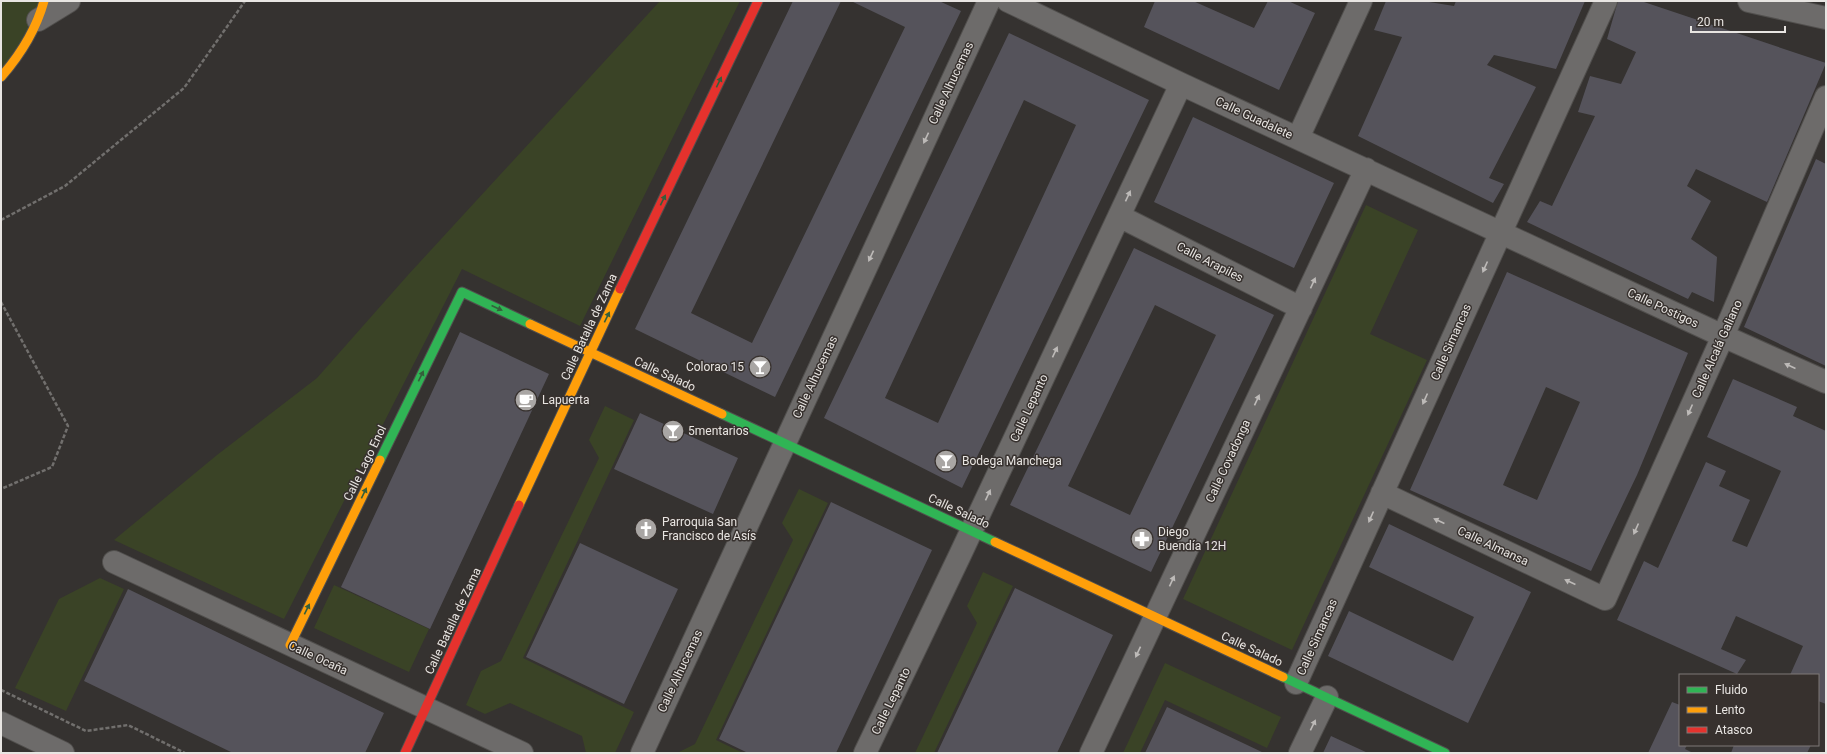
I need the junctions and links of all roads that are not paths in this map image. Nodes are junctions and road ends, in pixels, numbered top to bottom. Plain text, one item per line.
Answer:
1 (70, 1) edge
2 (758, 1) edge
3 (989, 1) edge
4 (1008, 1) edge
5 (1361, 1) edge
6 (1606, 1) edge
7 (1749, 1) edge
8 (41, 11) edge
9 (1826, 18) edge
10 (1, 77) edge
11 (1181, 84) junction
12 (1826, 97) edge
13 (1298, 138) junction
14 (1366, 169) junction
15 (1119, 216) junction
16 (1501, 232) junction
17 (462, 292) joint
18 (1301, 308) junction
19 (1723, 336) junction
20 (590, 352) junction
21 (1826, 382) edge
22 (785, 443) junction
23 (1382, 493) junction
24 (972, 531) junction
25 (114, 562) dead end
26 (1605, 599) joint
27 (1155, 616) junction
28 (290, 644) junction
29 (1296, 683) junction
30 (1327, 697) junction
31 (426, 708) junction
32 (1, 723) edge
33 (63, 753) edge
34 (405, 753) edge
35 (522, 753) edge
36 (642, 753) edge
37 (865, 753) edge
38 (1091, 753) edge
39 (1300, 753) edge
40 (1445, 753) edge

1 - 8 street
20 -> 2 street, Calle Batalla de Zama
3 -> 22 street, Calle Alhucemas
4 - 11 street, Calle Guadalete
5 - 13 street
6 - 16 street, Calle Simancas
7 - 9 street
8 - 10 street
11 - 13 street, Calle Guadalete
15 -> 11 street, Calle Lepanto
12 - 19 street, Calle Alcalá Galiano
13 - 14 street, Calle Guadalete
14 - 16 street, Calle Guadalete
18 -> 14 street, Calle Covadonga
15 - 18 street, Calle Arapiles
24 -> 15 street, Calle Lepanto
16 - 19 street, Calle Postigos
16 -> 23 street, Calle Simancas
17 -> 20 street, Calle Salado
28 -> 17 street, Calle Lago Enol
27 -> 18 street, Calle Covadonga
21 -> 19 street, Calle Postigos
19 -> 26 street, Calle Alcalá Galiano
20 - 22 street, Calle Salado
20 - 31 street, Calle Batalla de Zama
22 - 24 street, Calle Salado
22 - 36 street, Calle Alhucemas
26 -> 23 street, Calle Almansa
23 -> 29 street, Calle Simancas
24 - 27 street, Calle Salado
24 - 37 street, Calle Lepanto
25 - 28 street, Calle Ocaña
27 - 29 street, Calle Salado
27 -> 38 street, Calle Covadonga
28 - 31 street, Calle Ocaña
29 - 30 street, Calle Salado
39 -> 30 street
30 - 40 street, Calle Salado
31 - 34 street, Calle Batalla de Zama
31 - 35 street, Calle Ocaña
32 - 33 street

